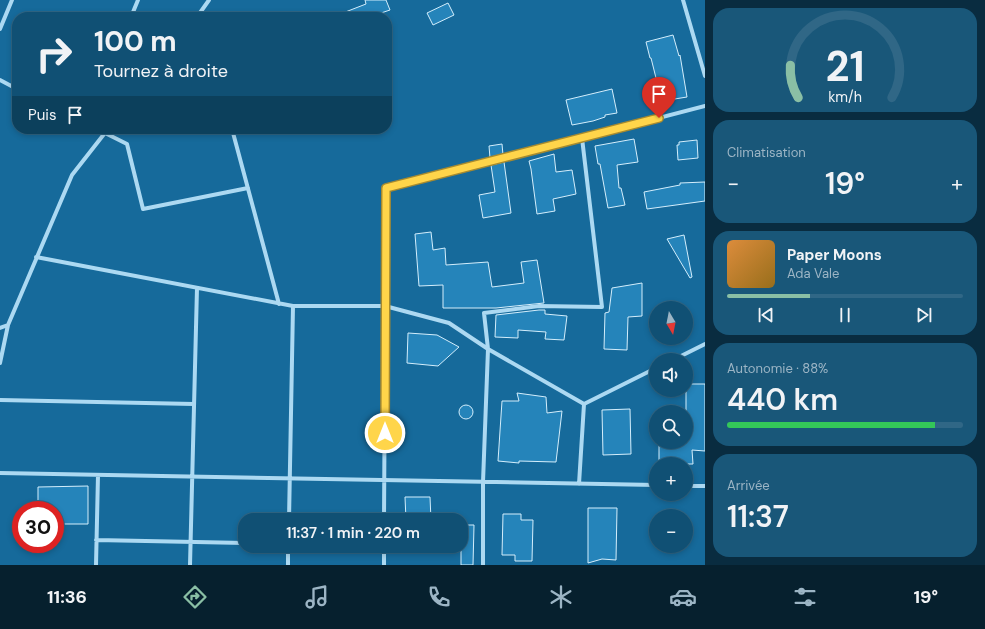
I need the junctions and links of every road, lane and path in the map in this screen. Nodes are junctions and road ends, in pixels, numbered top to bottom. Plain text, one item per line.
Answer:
1 (12, 0) edge
2 (138, 0) edge
3 (210, 0) edge
4 (683, 0) edge
5 (133, 12) edge
6 (202, 12) edge
7 (0, 29) edge
8 (705, 76) edge
9 (0, 80) edge
10 (12, 86) edge
11 (705, 106) edge
12 (105, 134) edge
13 (112, 134) edge
14 (233, 134) edge
15 (582, 138) junction
16 (248, 188) junction
17 (36, 257) junction
18 (197, 288) junction
19 (280, 304) junction
20 (293, 306) junction
21 (385, 306) junction
22 (8, 326) junction
23 (0, 328) edge
24 (705, 344) edge
25 (488, 349) junction
26 (687, 353) edge
27 (0, 363) edge
28 (649, 372) edge
29 (0, 400) edge
30 (194, 404) junction
31 (584, 404) junction
32 (0, 473) edge
33 (98, 475) junction
34 (192, 477) junction
35 (289, 479) junction
36 (384, 480) junction
37 (483, 482) junction
38 (578, 484) junction
39 (649, 485) edge
40 (693, 486) edge
41 (705, 486) edge
42 (289, 513) edge
43 (384, 513) edge
44 (96, 540) junction
45 (191, 542) junction
46 (238, 543) edge
47 (288, 553) edge
48 (384, 553) edge
49 (96, 565) edge
50 (190, 565) edge
51 (288, 565) edge
52 (384, 565) edge
53 (483, 565) edge

1 - 7 street
2 - 5 street
3 - 6 street
4 - 8 street
9 - 10 street
11 - 15 street
12 - 17 street
13 - 16 street
14 - 16 street
15 - 21 street
15 - 25 street
16 - 19 street
17 - 18 street
17 - 22 street
18 - 19 street
18 - 30 street
19 - 20 street
20 - 21 street
20 - 35 street
21 - 25 street
21 - 36 street
22 - 23 street
22 - 27 street
24 - 26 street
25 - 31 street
25 - 37 street
28 - 31 street
29 - 30 street
30 - 34 street
31 - 38 street
32 - 33 street
33 - 34 street
33 - 44 street
34 - 35 street
34 - 45 street
35 - 36 street
35 - 42 street
36 - 37 street
36 - 43 street
37 - 38 street
37 - 53 street
38 - 39 street
40 - 41 street
44 - 45 street
44 - 49 street
45 - 46 street
45 - 50 street
47 - 51 street
48 - 52 street

